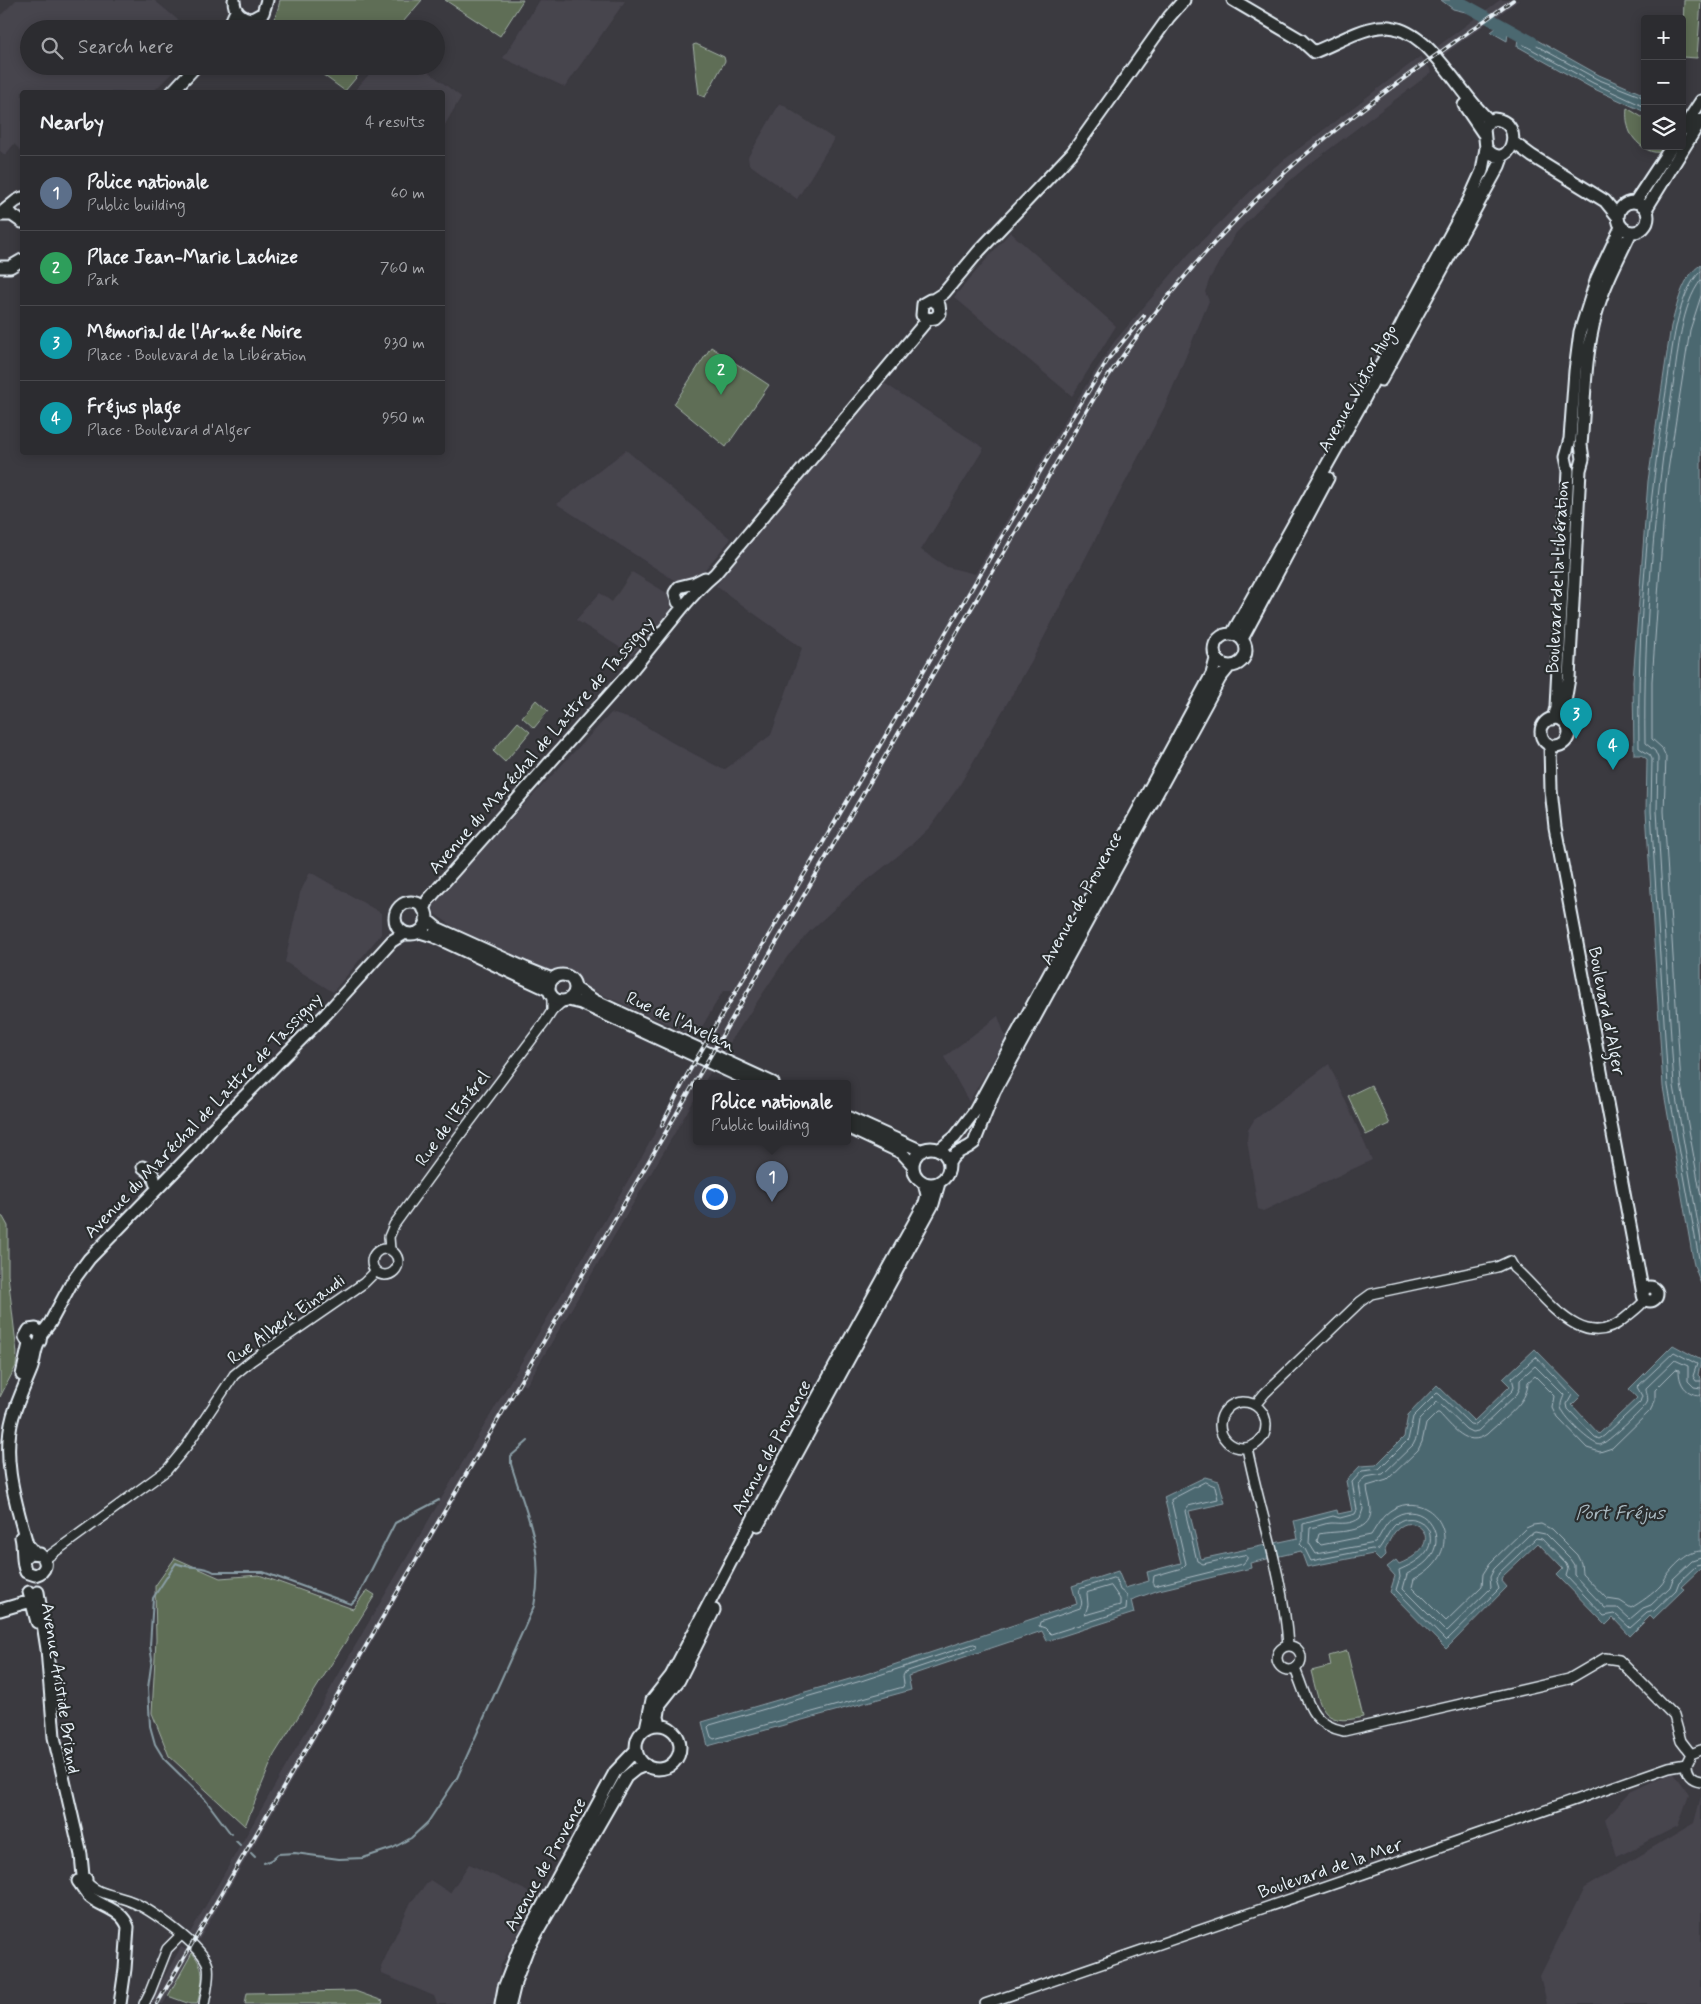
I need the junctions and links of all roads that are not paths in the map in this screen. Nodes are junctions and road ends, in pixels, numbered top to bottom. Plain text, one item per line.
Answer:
1 (267, 0) edge
2 (1184, 0) edge
3 (1191, 0) edge
4 (1233, 0) edge
5 (235, 5) edge
6 (247, 18) junction
7 (231, 20) edge
8 (245, 20) edge
9 (1428, 50) junction
10 (188, 75) edge
11 (174, 90) edge
12 (1701, 100) edge
13 (1701, 120) edge
14 (1490, 121) junction
15 (1686, 124) edge
16 (1483, 133) junction
17 (1486, 148) junction
18 (1508, 149) junction
19 (1669, 150) edge
20 (20, 199) edge
21 (1605, 201) junction
22 (1630, 203) junction
23 (1646, 209) junction
24 (0, 214) edge
25 (19, 216) edge
26 (1623, 225) junction
27 (20, 261) edge
28 (0, 267) edge
29 (936, 303) junction
30 (925, 317) junction
31 (1568, 451) junction
32 (1581, 458) junction
33 (1567, 464) junction
34 (686, 586) junction
35 (685, 601) junction
36 (1237, 636) junction
37 (1216, 659) junction
38 (1229, 667) junction
39 (1557, 720) junction
40 (1550, 745) junction
41 (423, 911) junction
42 (401, 929) junction
43 (420, 932) junction
44 (575, 988) junction
45 (551, 989) junction
46 (566, 1001) junction
47 (552, 1010) junction
48 (748, 1080) edge
49 (768, 1080) edge
50 (851, 1119) edge
51 (851, 1129) edge
52 (939, 1150) junction
53 (922, 1151) junction
54 (949, 1163) junction
55 (913, 1165) junction
56 (143, 1167) dead end
57 (155, 1183) junction
58 (924, 1183) junction
59 (939, 1183) junction
60 (390, 1250) junction
61 (376, 1271) junction
62 (1644, 1290) joint
63 (36, 1338) junction
64 (1255, 1405) junction
65 (1247, 1448) junction
66 (29, 1555) junction
67 (44, 1559) junction
68 (33, 1574) junction
69 (33, 1595) junction
70 (0, 1605) edge
71 (0, 1610) edge
72 (1288, 1646) junction
73 (1295, 1669) junction
74 (660, 1725) junction
75 (646, 1728) junction
76 (636, 1750) junction
77 (1701, 1750) edge
78 (1691, 1754) junction
79 (1686, 1764) junction
80 (646, 1765) junction
81 (1701, 1781) edge
82 (82, 1880) junction
83 (181, 1935) junction
84 (120, 2004) edge
85 (144, 2004) edge
86 (204, 2004) edge
87 (501, 2004) edge
88 (510, 2004) edge
89 (984, 2004) edge

1 - 6 main road
2 - 29 main road
3 - 29 main road
4 - 9 main road
5 - 6 main road
5 - 7 main road
6 - 8 main road
9 - 14 main road
9 - 16 main road
10 - 11 main road
12 - 15 main road
13 - 23 main road
14 - 16 main road
14 - 18 main road
16 - 17 main road
17 - 18 main road
17 - 36 main road, Avenue Victor Hugo
18 - 21 main road
18 - 36 main road, Avenue Victor Hugo
19 - 22 main road
20 - 24 main road
21 - 22 main road
21 - 26 main road
22 - 23 main road
22 - 26 main road
23 - 26 main road
24 - 25 main road
26 - 31 main road
26 - 32 main road, Boulevard de la Libération
27 - 28 main road
29 - 30 main road
30 - 34 main road
30 - 35 main road, Avenue du Maréchal de Lattre de Tassigny
31 - 32 main road
31 - 33 main road
32 - 33 main road
32 - 39 main road, Boulevard de la Libération
33 - 39 main road, Boulevard de la Libération
34 - 35 main road
34 - 35 main road
35 - 41 main road, Avenue du Maréchal de Lattre de Tassigny
36 - 37 main road
36 - 38 main road
37 - 38 main road
37 - 52 main road, Avenue de Provence
38 - 54 main road, Avenue de Provence
39 - 40 main road
39 - 40 main road
40 - 62 main road, Boulevard d'Alger
41 - 42 main road, Avenue du Maréchal de Lattre de Tassigny
41 - 43 main road, Avenue du Maréchal de Lattre de Tassigny
41 - 45 main road
42 - 43 main road
42 - 57 main road, Avenue du Maréchal de Lattre de Tassigny
42 - 63 main road, Avenue du Maréchal de Lattre de Tassigny
43 - 45 main road
44 - 45 main road
44 - 46 main road
44 - 49 main road, Rue de l'Avelan
45 - 46 main road
45 - 47 street
46 - 47 street, Rue de l'Estérel
46 - 48 main road, Rue de l'Avelan
47 - 60 street, Rue de l'Estérel
50 - 53 main road
51 - 55 main road
52 - 53 main road
52 - 54 main road
53 - 55 main road
54 - 59 main road
55 - 58 main road
56 - 57 main road
57 - 63 main road, Avenue du Maréchal de Lattre de Tassigny
58 - 59 main road
58 - 75 main road, Avenue de Provence
59 - 74 main road, Avenue de Provence
60 - 61 street
60 - 61 street
61 - 67 street, Rue Albert Einaudi
62 - 64 street
63 - 66 main road
64 - 65 street
64 - 65 street
65 - 72 street
66 - 67 main road
66 - 68 main road
67 - 68 main road
68 - 69 main road, Avenue Aristide Briand
69 - 70 main road
69 - 71 main road
69 - 82 main road, Avenue Aristide Briand
72 - 73 street
72 - 73 street
73 - 78 street
74 - 75 main road
74 - 80 main road
75 - 76 main road
76 - 80 main road
76 - 87 main road, Avenue de Provence
77 - 78 street
78 - 79 street
79 - 81 street
79 - 89 street, Boulevard de la Mer
80 - 88 main road, Avenue de Provence
82 - 83 street
82 - 84 main road
83 - 85 street
83 - 86 street

